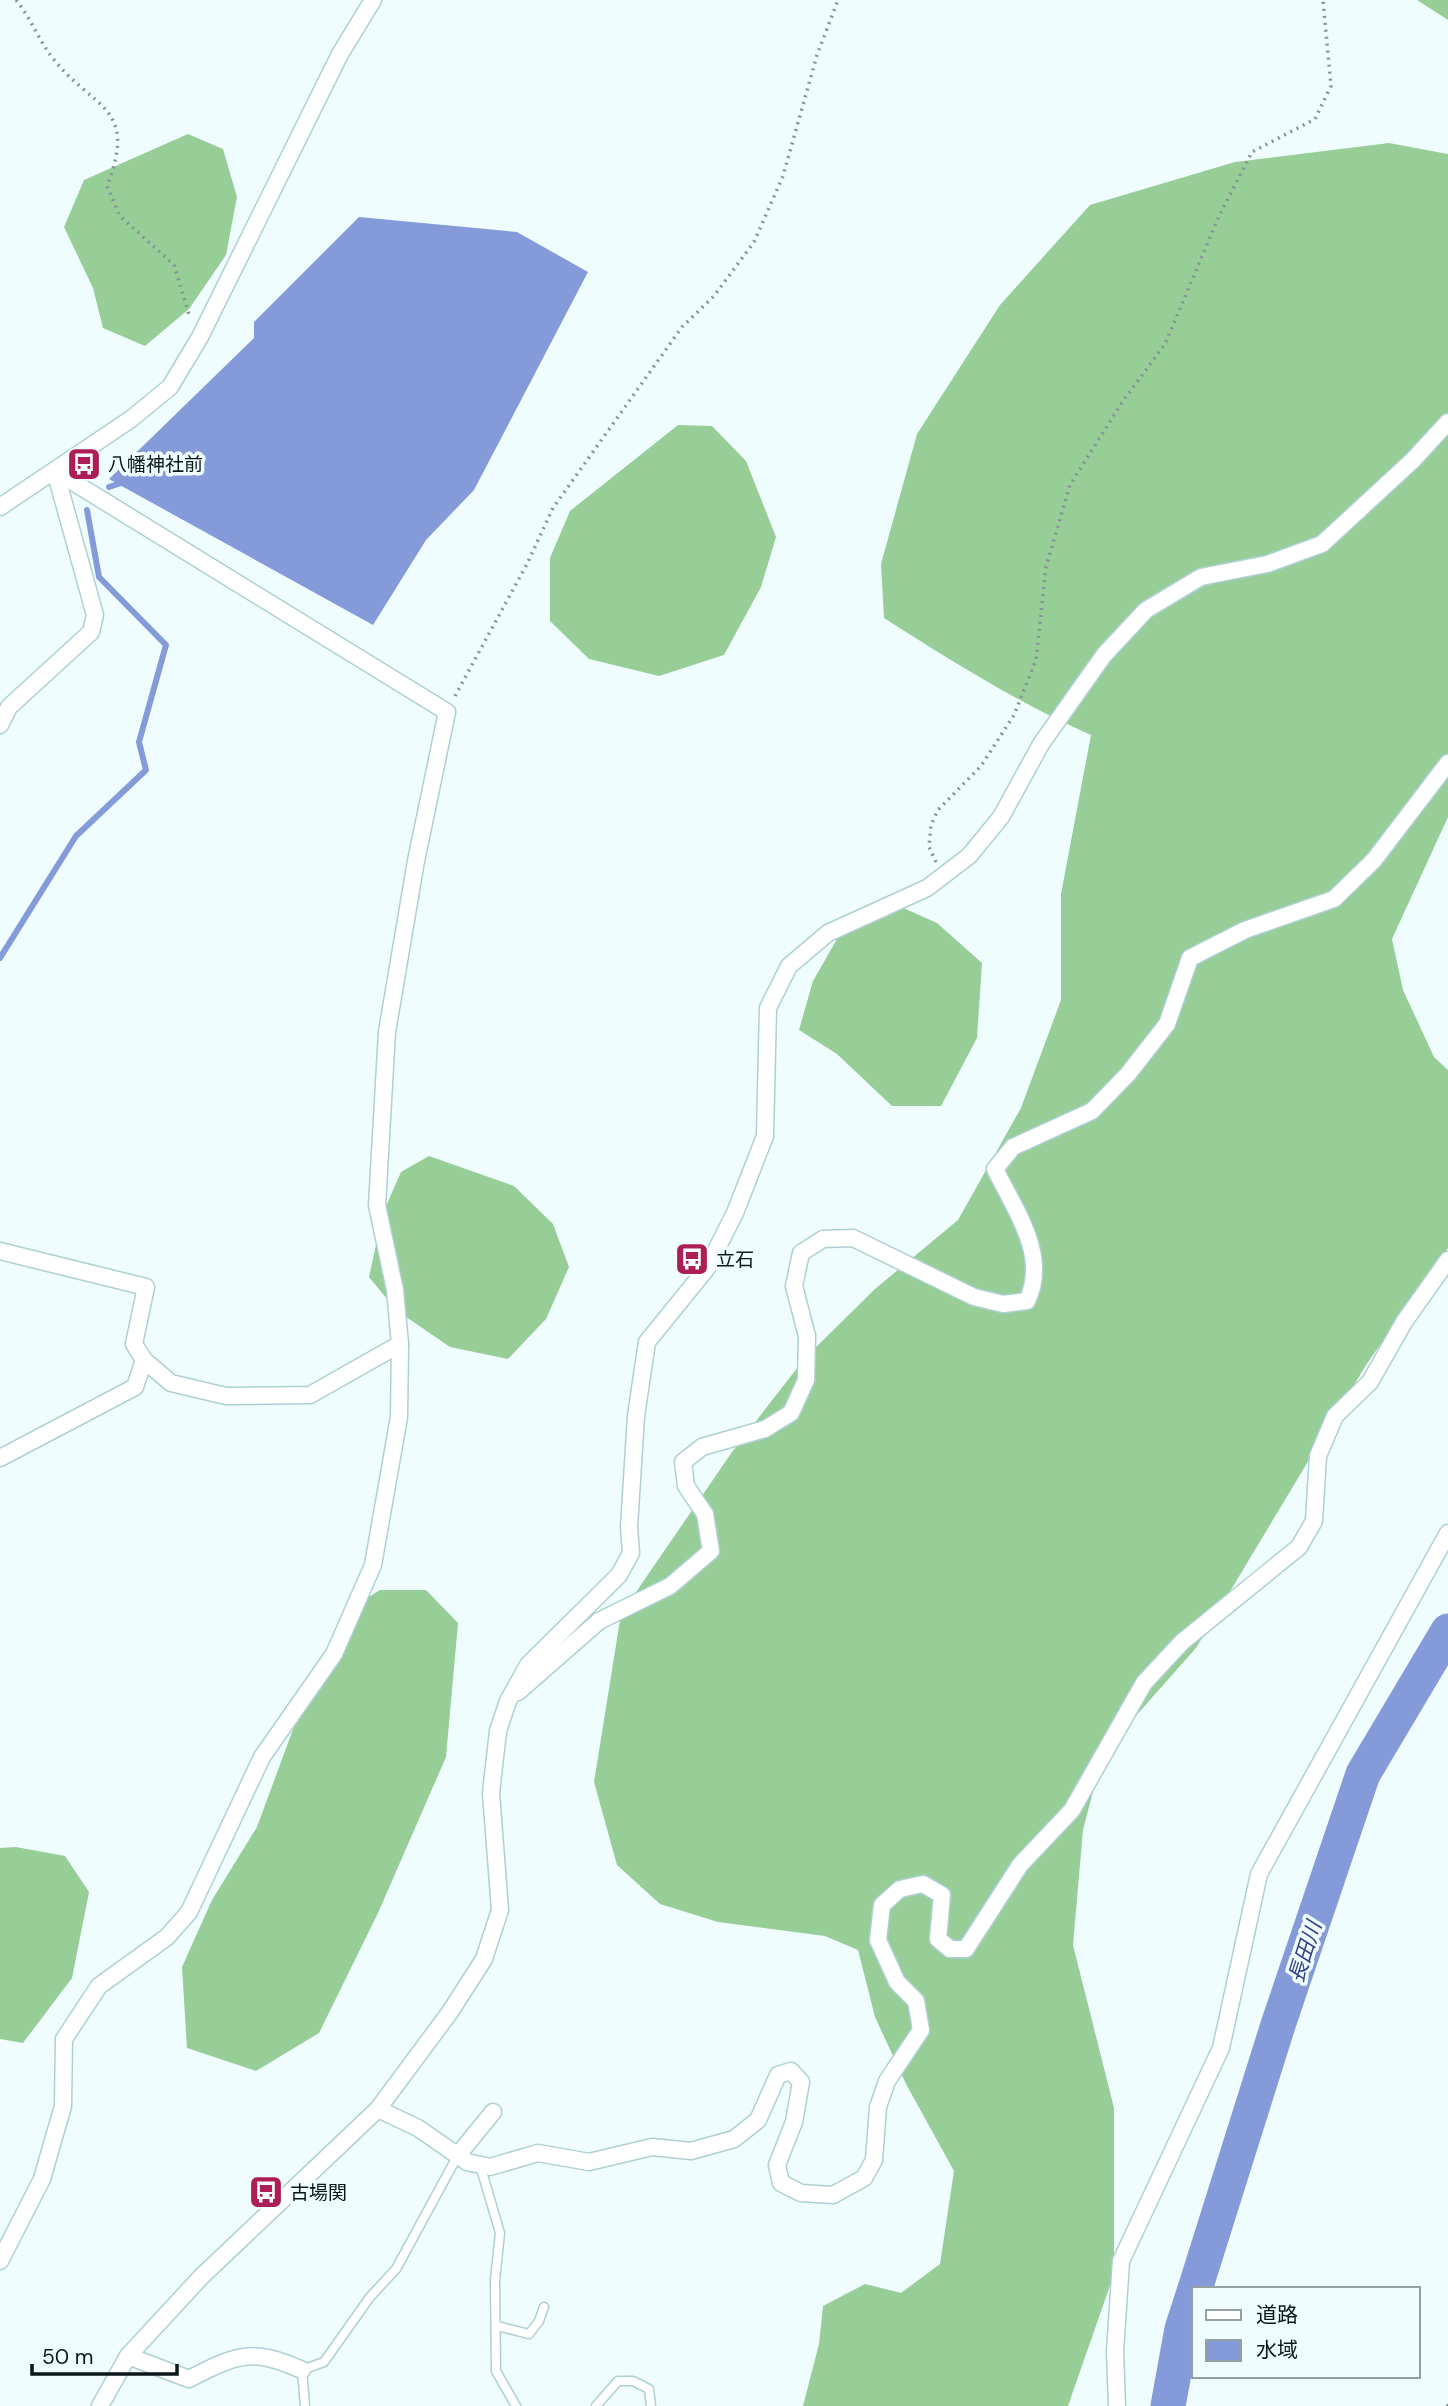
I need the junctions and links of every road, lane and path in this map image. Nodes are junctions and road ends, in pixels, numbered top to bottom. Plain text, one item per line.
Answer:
1 (16, 0) edge
2 (373, 0) edge
3 (838, 0) edge
4 (1323, 0) edge
5 (200, 337) junction
6 (1448, 422) edge
7 (55, 471) junction
8 (0, 508) edge
9 (447, 712) junction
10 (0, 725) edge
11 (1448, 763) edge
12 (942, 877) junction
13 (0, 1251) edge
14 (1448, 1260) edge
15 (401, 1344) junction
16 (144, 1360) junction
17 (0, 1458) edge
18 (1448, 1533) edge
19 (508, 1701) junction
20 (378, 2109) junction
21 (493, 2112) dead end
22 (458, 2155) junction
23 (480, 2165) junction
24 (0, 2261) edge
25 (544, 2307) dead end
26 (497, 2326) junction
27 (128, 2356) junction
28 (302, 2370) junction
29 (100, 2406) edge
30 (305, 2406) edge
31 (516, 2406) edge
32 (596, 2406) edge
33 (651, 2406) edge
34 (1117, 2406) edge

1 - 5 path
2 - 5 street
3 - 9 path
4 - 12 path
5 - 7 street
6 - 12 street
7 - 8 street
7 - 9 street
7 - 10 street
9 - 15 street
11 - 19 street
12 - 19 street
13 - 16 street
14 - 23 street
15 - 16 street
15 - 24 street
16 - 17 street
18 - 34 street
19 - 20 street
20 - 22 street
20 - 27 street
21 - 22 street
22 - 23 street
22 - 28 lane
23 - 26 lane
25 - 26 lane
26 - 31 lane
27 - 28 street
27 - 29 street
28 - 30 lane
32 - 33 lane

